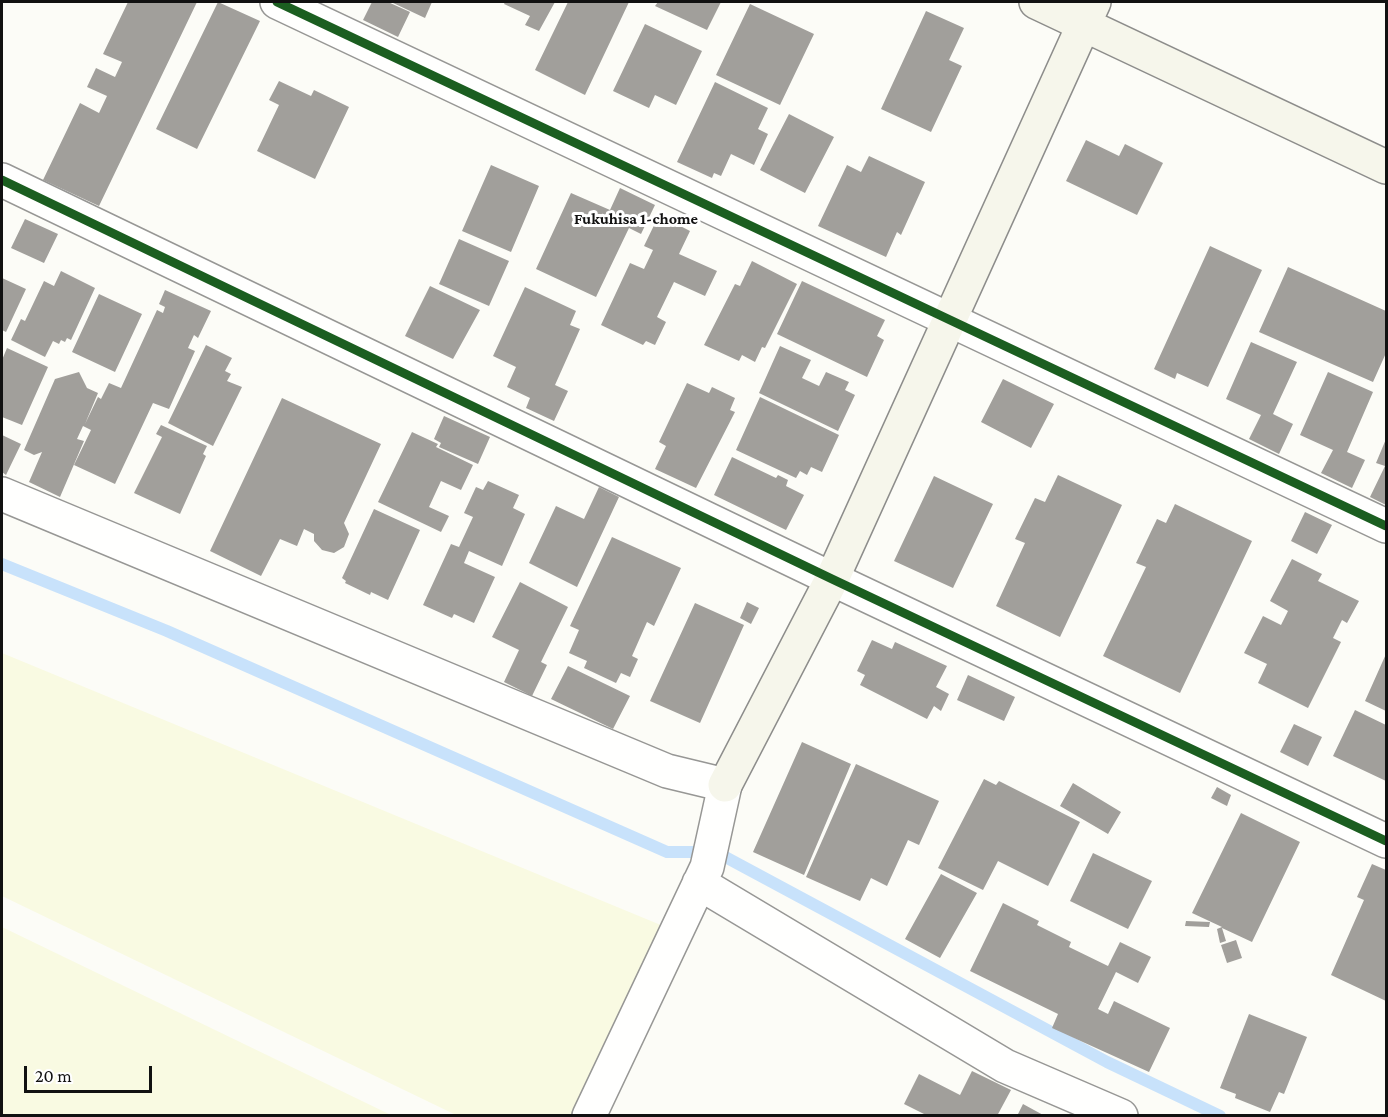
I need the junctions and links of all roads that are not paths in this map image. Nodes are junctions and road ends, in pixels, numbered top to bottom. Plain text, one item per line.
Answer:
1 (277, 2) edge
2 (1036, 2) edge
3 (1089, 13) edge
4 (1386, 167) edge
5 (2, 180) edge
6 (949, 320) junction
7 (2, 494) edge
8 (1386, 526) edge
9 (832, 579) junction
10 (721, 799) junction
11 (1386, 840) edge
12 (703, 875) junction
13 (589, 1116) edge
14 (1121, 1116) edge

1 - 6 street
2 - 3 street
3 - 4 street
3 - 6 street
5 - 9 street
6 - 8 street
6 - 9 street
7 - 10 street
9 - 10 street
9 - 11 street
10 - 12 street
12 - 13 street
12 - 14 street

